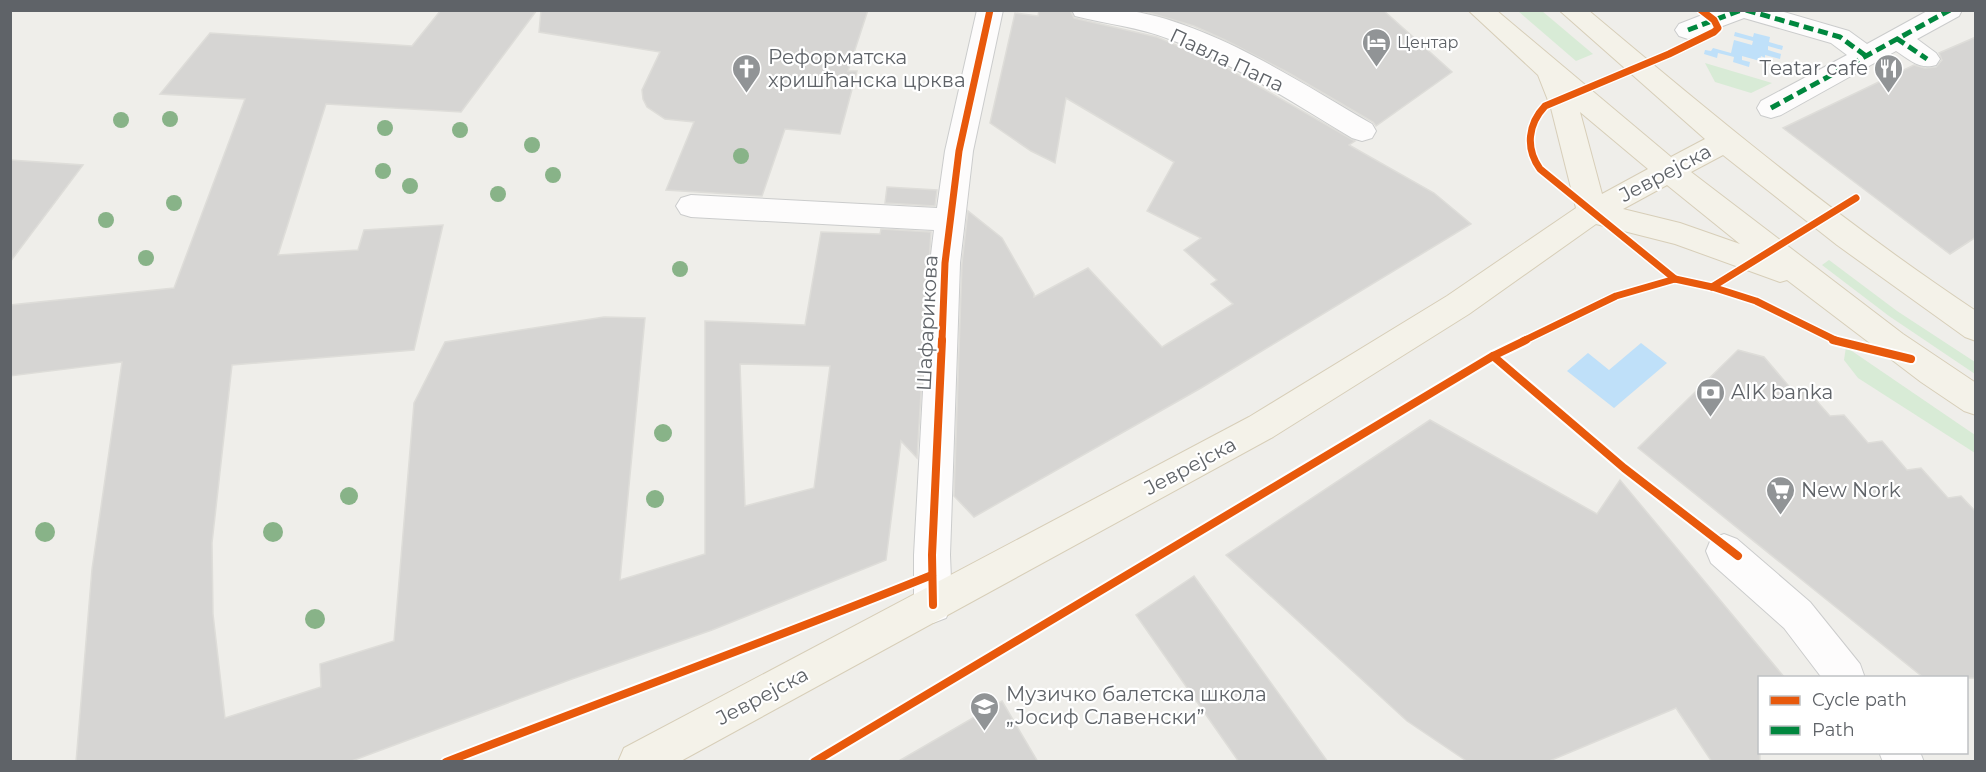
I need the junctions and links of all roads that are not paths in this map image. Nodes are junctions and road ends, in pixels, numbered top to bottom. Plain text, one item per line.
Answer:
1 (990, 10) edge
2 (1084, 10) edge
3 (1480, 10) edge
4 (1571, 10) edge
5 (1741, 10) edge
6 (1746, 10) edge
7 (1950, 10) edge
8 (1688, 30) dead end
9 (1896, 38) junction
10 (1866, 56) junction
11 (1927, 59) dead end
12 (1543, 67) junction
13 (1771, 108) dead end
14 (1362, 131) dead end
15 (1725, 141) junction
16 (1669, 170) junction
17 (691, 206) dead end
18 (1593, 212) junction
19 (951, 220) junction
20 (1822, 290) junction
21 (1976, 328) edge
22 (1976, 401) edge
23 (1724, 551) dead end
24 (933, 604) junction
25 (1844, 676) edge
26 (638, 762) edge

1 - 19 street, Шафарикова
2 - 14 street, Павла Папа
3 - 12 main road
4 - 15 main road
5 - 8 street
6 - 10 street
7 - 9 street
9 - 10 street
9 - 11 street
10 - 13 street
12 - 16 main road
12 - 18 main road
15 - 16 main road, Јеврејска
15 - 21 main road
16 - 18 main road, Јеврејска
16 - 20 main road
17 - 19 street
18 - 20 main road
18 - 24 main road, Јеврејска
19 - 24 street, Шафарикова
20 - 22 main road
23 - 25 street
24 - 26 main road, Јеврејска

